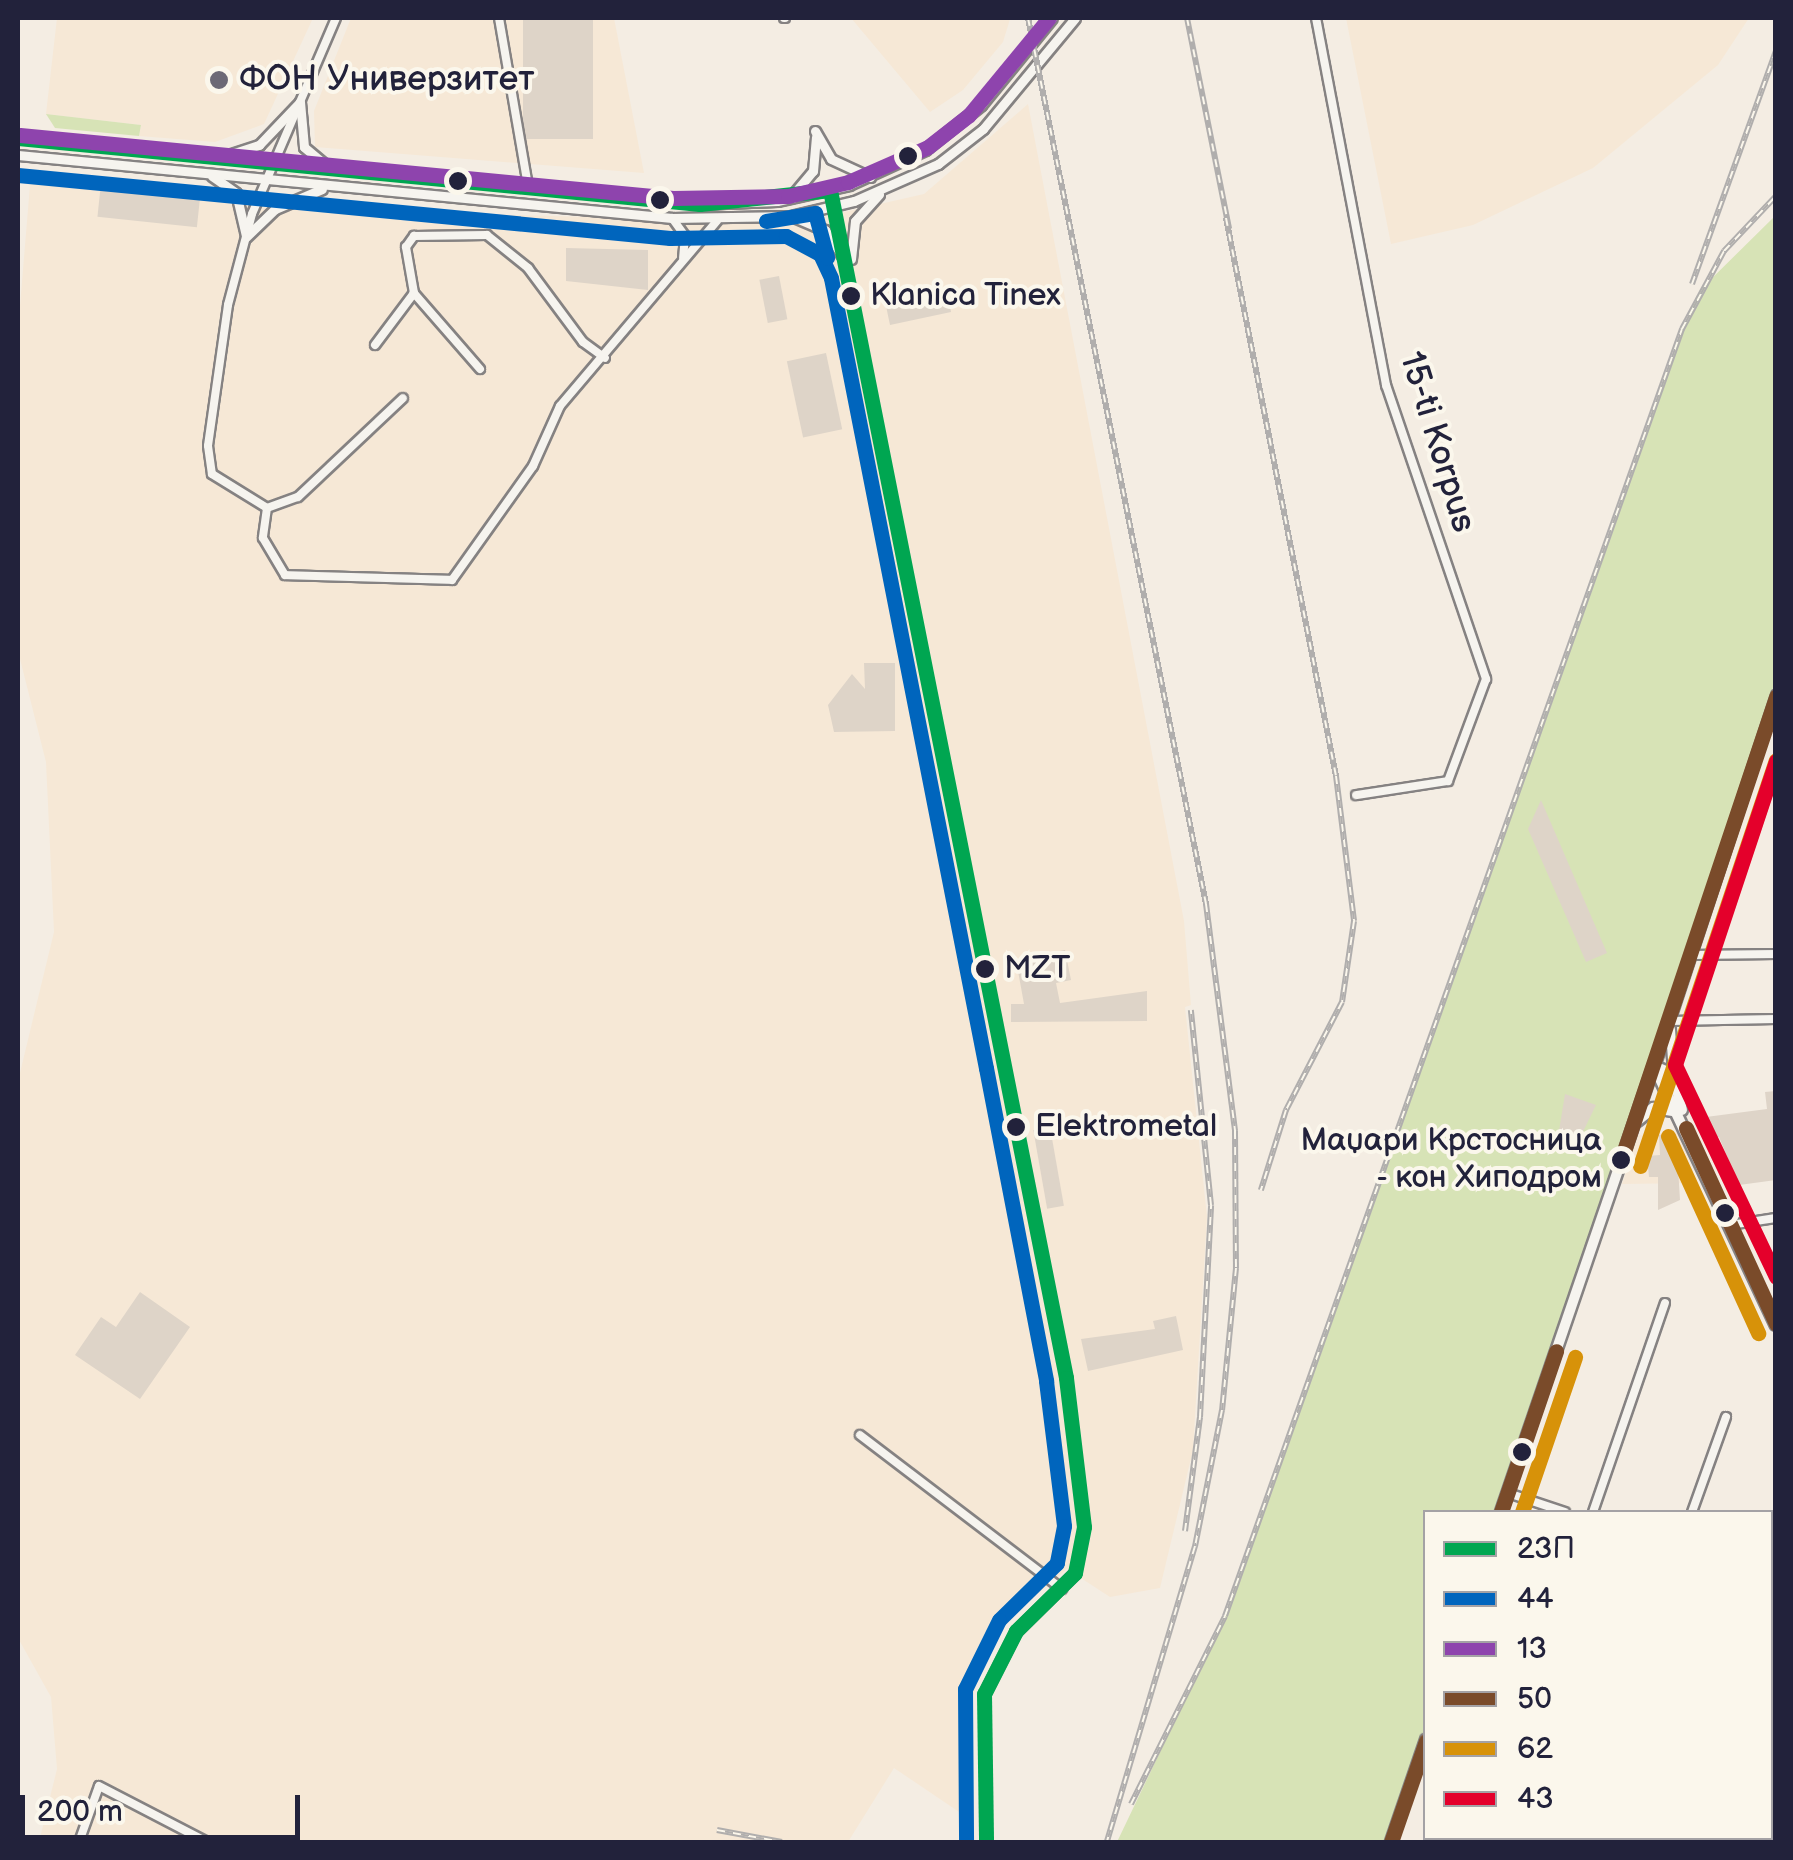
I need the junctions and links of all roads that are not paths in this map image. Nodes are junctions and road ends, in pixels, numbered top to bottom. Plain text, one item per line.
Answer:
1 (336, 18) edge
2 (499, 18) edge
3 (1052, 18) edge
4 (1075, 18) edge
5 (1316, 18) edge
6 (300, 102) junction
7 (18, 138) edge
8 (18, 155) edge
9 (214, 158) junction
10 (274, 162) junction
11 (331, 170) junction
12 (210, 175) junction
13 (872, 177) junction
14 (266, 181) junction
15 (340, 186) junction
16 (528, 186) junction
17 (830, 190) junction
18 (882, 190) junction
19 (789, 198) junction
20 (834, 207) junction
21 (791, 216) junction
22 (672, 218) junction
23 (717, 221) junction
24 (246, 237) junction
25 (683, 258) junction
26 (850, 272) junction
27 (414, 293) junction
28 (376, 344) dead end
29 (605, 358) junction
30 (480, 369) dead end
31 (403, 398) dead end
32 (267, 508) junction
33 (1776, 695) edge
34 (1356, 795) dead end
35 (1776, 954) edge
36 (1691, 956) junction
37 (1776, 1019) edge
38 (1670, 1022) junction
39 (1654, 1066) junction
40 (1673, 1074) junction
41 (1678, 1112) junction
42 (1633, 1126) junction
43 (1686, 1128) junction
44 (1776, 1218) edge
45 (1730, 1224) junction
46 (1665, 1303) dead end
47 (1776, 1325) edge
48 (1726, 1416) dead end
49 (860, 1435) dead end
50 (1508, 1492) junction
51 (1503, 1510) edge
52 (1559, 1510) edge
53 (1595, 1510) edge
54 (1693, 1510) edge
55 (1062, 1589) junction
56 (1423, 1749) edge
57 (80, 1842) edge
58 (207, 1842) edge
59 (986, 1842) edge
60 (1391, 1842) edge

1 - 6 street
2 - 16 street
3 - 13 street
4 - 18 street
5 - 34 street, 15-ti Korpus
6 - 9 street
6 - 10 street
6 - 11 street
7 - 9 street
8 - 12 street
9 - 10 street
10 - 11 street
10 - 14 street
11 - 16 street
12 - 14 street
12 - 24 street
13 - 17 street
13 - 19 street
14 - 15 street
14 - 24 street
15 - 22 street
15 - 24 street
16 - 19 street
17 - 19 street
17 - 20 street
18 - 20 street
18 - 26 street
20 - 21 street
20 - 26 street
21 - 23 street
21 - 26 street
22 - 23 street
22 - 25 street
23 - 25 street
24 - 32 street
25 - 29 street
26 - 55 street
27 - 28 street
27 - 29 street
27 - 30 street
29 - 32 street
31 - 32 street
33 - 36 street
35 - 36 street
36 - 38 street
37 - 38 street
38 - 39 street
38 - 40 street
39 - 40 main road
39 - 41 main road
39 - 42 main road
40 - 43 main road
41 - 42 main road
41 - 43 main road
42 - 50 main road
43 - 45 main road
44 - 45 street
45 - 47 main road
46 - 53 street
48 - 54 street
49 - 55 street
50 - 51 main road
50 - 52 street
55 - 59 street
56 - 60 main road
57 - 58 street

